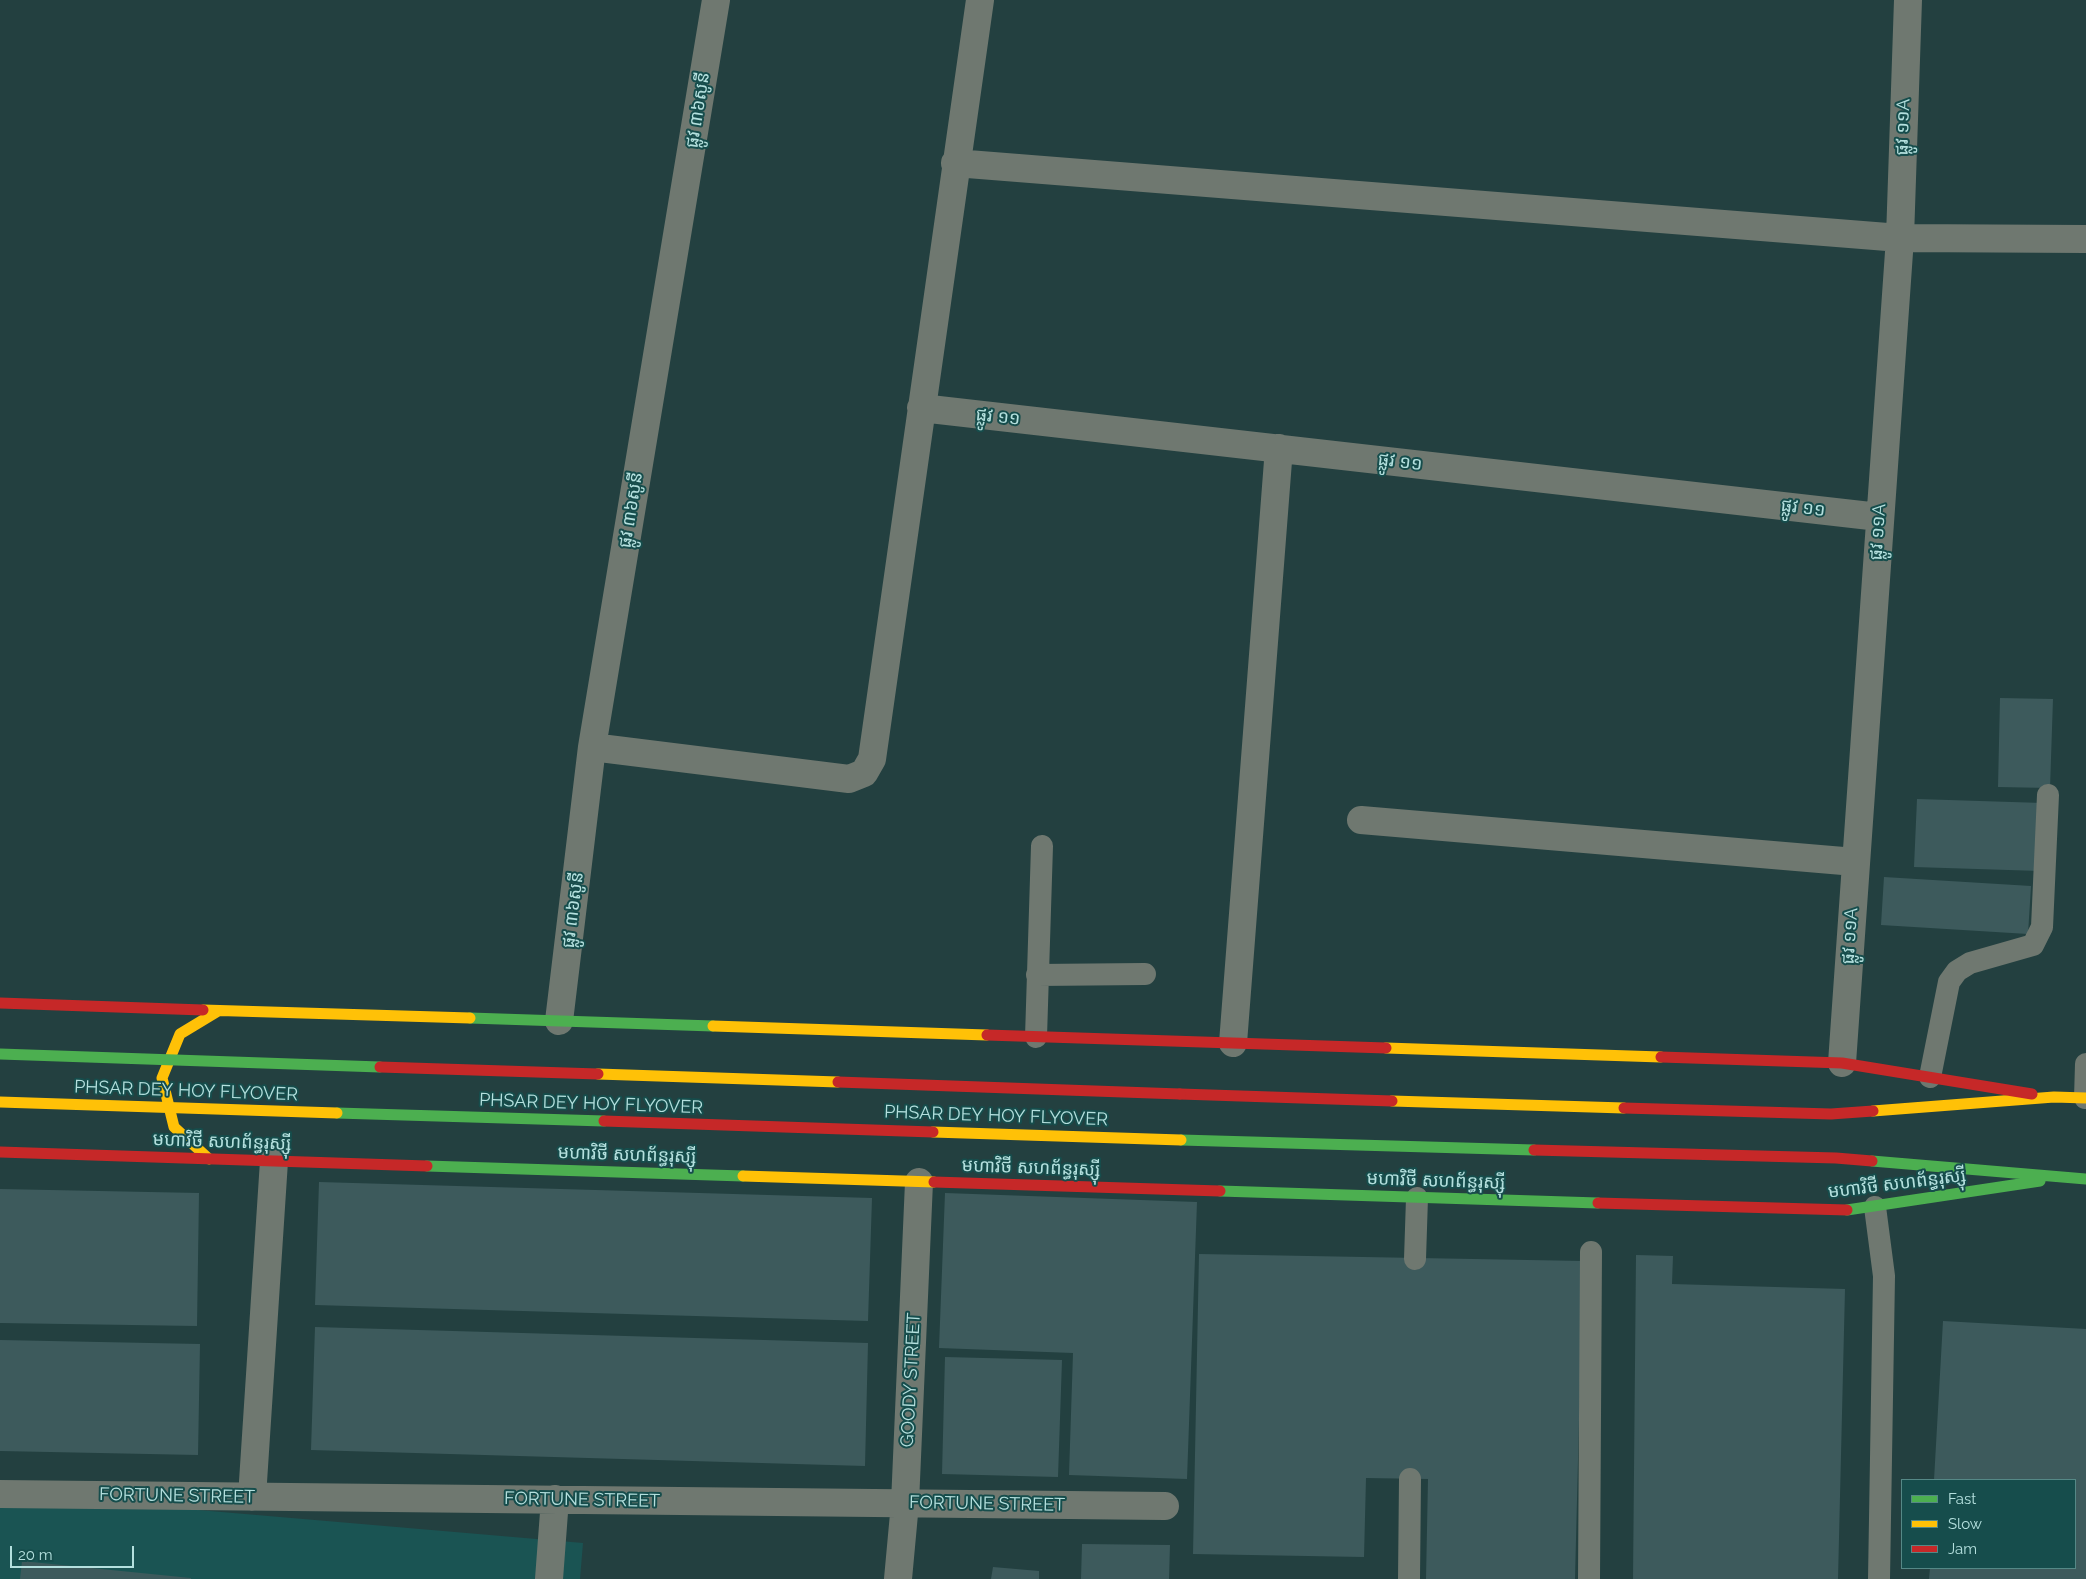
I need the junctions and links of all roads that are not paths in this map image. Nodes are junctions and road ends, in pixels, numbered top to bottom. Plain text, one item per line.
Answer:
1 (716, 0) edge
2 (980, 0) edge
3 (1908, 0) edge
4 (955, 164) junction
5 (1900, 238) junction
6 (2086, 239) edge
7 (921, 408) junction
8 (1280, 448) junction
9 (1880, 517) junction
10 (592, 746) junction
11 (2048, 795) dead end
12 (1361, 820) dead end
13 (1042, 846) dead end
14 (1855, 862) junction
15 (1145, 974) dead end
16 (1038, 975) junction
17 (0, 1003) edge
18 (218, 1010) junction
19 (560, 1021) junction
20 (1036, 1037) junction
21 (1233, 1043) junction
22 (0, 1054) edge
23 (1842, 1063) junction
24 (2086, 1064) edge
25 (1930, 1077) junction
26 (2054, 1097) junction
27 (2085, 1098) edge
28 (0, 1102) edge
29 (1181, 1140) joint
30 (0, 1152) edge
31 (209, 1159) junction
32 (274, 1161) junction
33 (2059, 1178) junction
34 (2086, 1179) edge
35 (920, 1182) junction
36 (1417, 1198) junction
37 (1875, 1207) junction
38 (1591, 1252) dead end
39 (1415, 1259) dead end
40 (1410, 1480) dead end
41 (0, 1494) edge
42 (252, 1497) junction
43 (555, 1499) junction
44 (905, 1503) junction
45 (1165, 1506) dead end
46 (549, 1579) edge
47 (898, 1579) edge
48 (1409, 1579) edge
49 (1588, 1579) edge
50 (1879, 1579) edge

1 - 10 street, ផ្លូវ ៣៦សូនី
2 - 4 street
3 - 5 street, ផ្លូវ ១១A
4 - 5 street
4 - 7 street
5 - 6 street
5 - 9 street, ផ្លូវ ១១A
7 - 8 street, ផ្លូវ ១១
7 - 10 street
8 - 9 street, ផ្លូវ ១១
8 - 21 street
9 - 14 street, ផ្លូវ ១១A
10 - 19 street, ផ្លូវ ៣៦សូនី
11 - 25 lane
12 - 14 street
13 - 16 lane
14 - 23 street, ផ្លូវ ១១A
15 - 16 lane
16 - 20 lane
17 - 18 main road
18 - 19 main road
18 - 31 main road
19 - 20 main road
20 - 21 main road
21 - 23 main road
22 - 26 main road, PHSAR DEY HOY FLYOVER, bridge
23 - 25 main road
24 - 27 lane
25 - 26 main road
26 - 27 main road
28 - 29 main road, PHSAR DEY HOY FLYOVER, bridge
29 - 33 main road, មហាវិថី សហព័ន្ធរុស្ស៊ី
30 - 31 main road, មហាវិថី សហព័ន្ធរុស្ស៊ី
31 - 32 main road, មហាវិថី សហព័ន្ធរុស្ស៊ី
32 - 35 main road, មហាវិថី សហព័ន្ធរុស្ស៊ី
32 - 42 street
33 - 34 main road, មហាវិថី សហព័ន្ធរុស្ស៊ី
33 - 37 main road, មហាវិថី សហព័ន្ធរុស្ស៊ី
35 - 36 main road, មហាវិថី សហព័ន្ធរុស្ស៊ី
35 - 44 street, GOODY STREET
36 - 37 main road, មហាវិថី សហព័ន្ធរុស្ស៊ី
36 - 39 lane
37 - 50 lane
38 - 49 lane
40 - 48 lane
41 - 42 street, FORTUNE STREET
42 - 43 street, FORTUNE STREET
43 - 44 street, FORTUNE STREET
43 - 46 street
44 - 45 street, FORTUNE STREET
44 - 47 street, GOODY STREET

